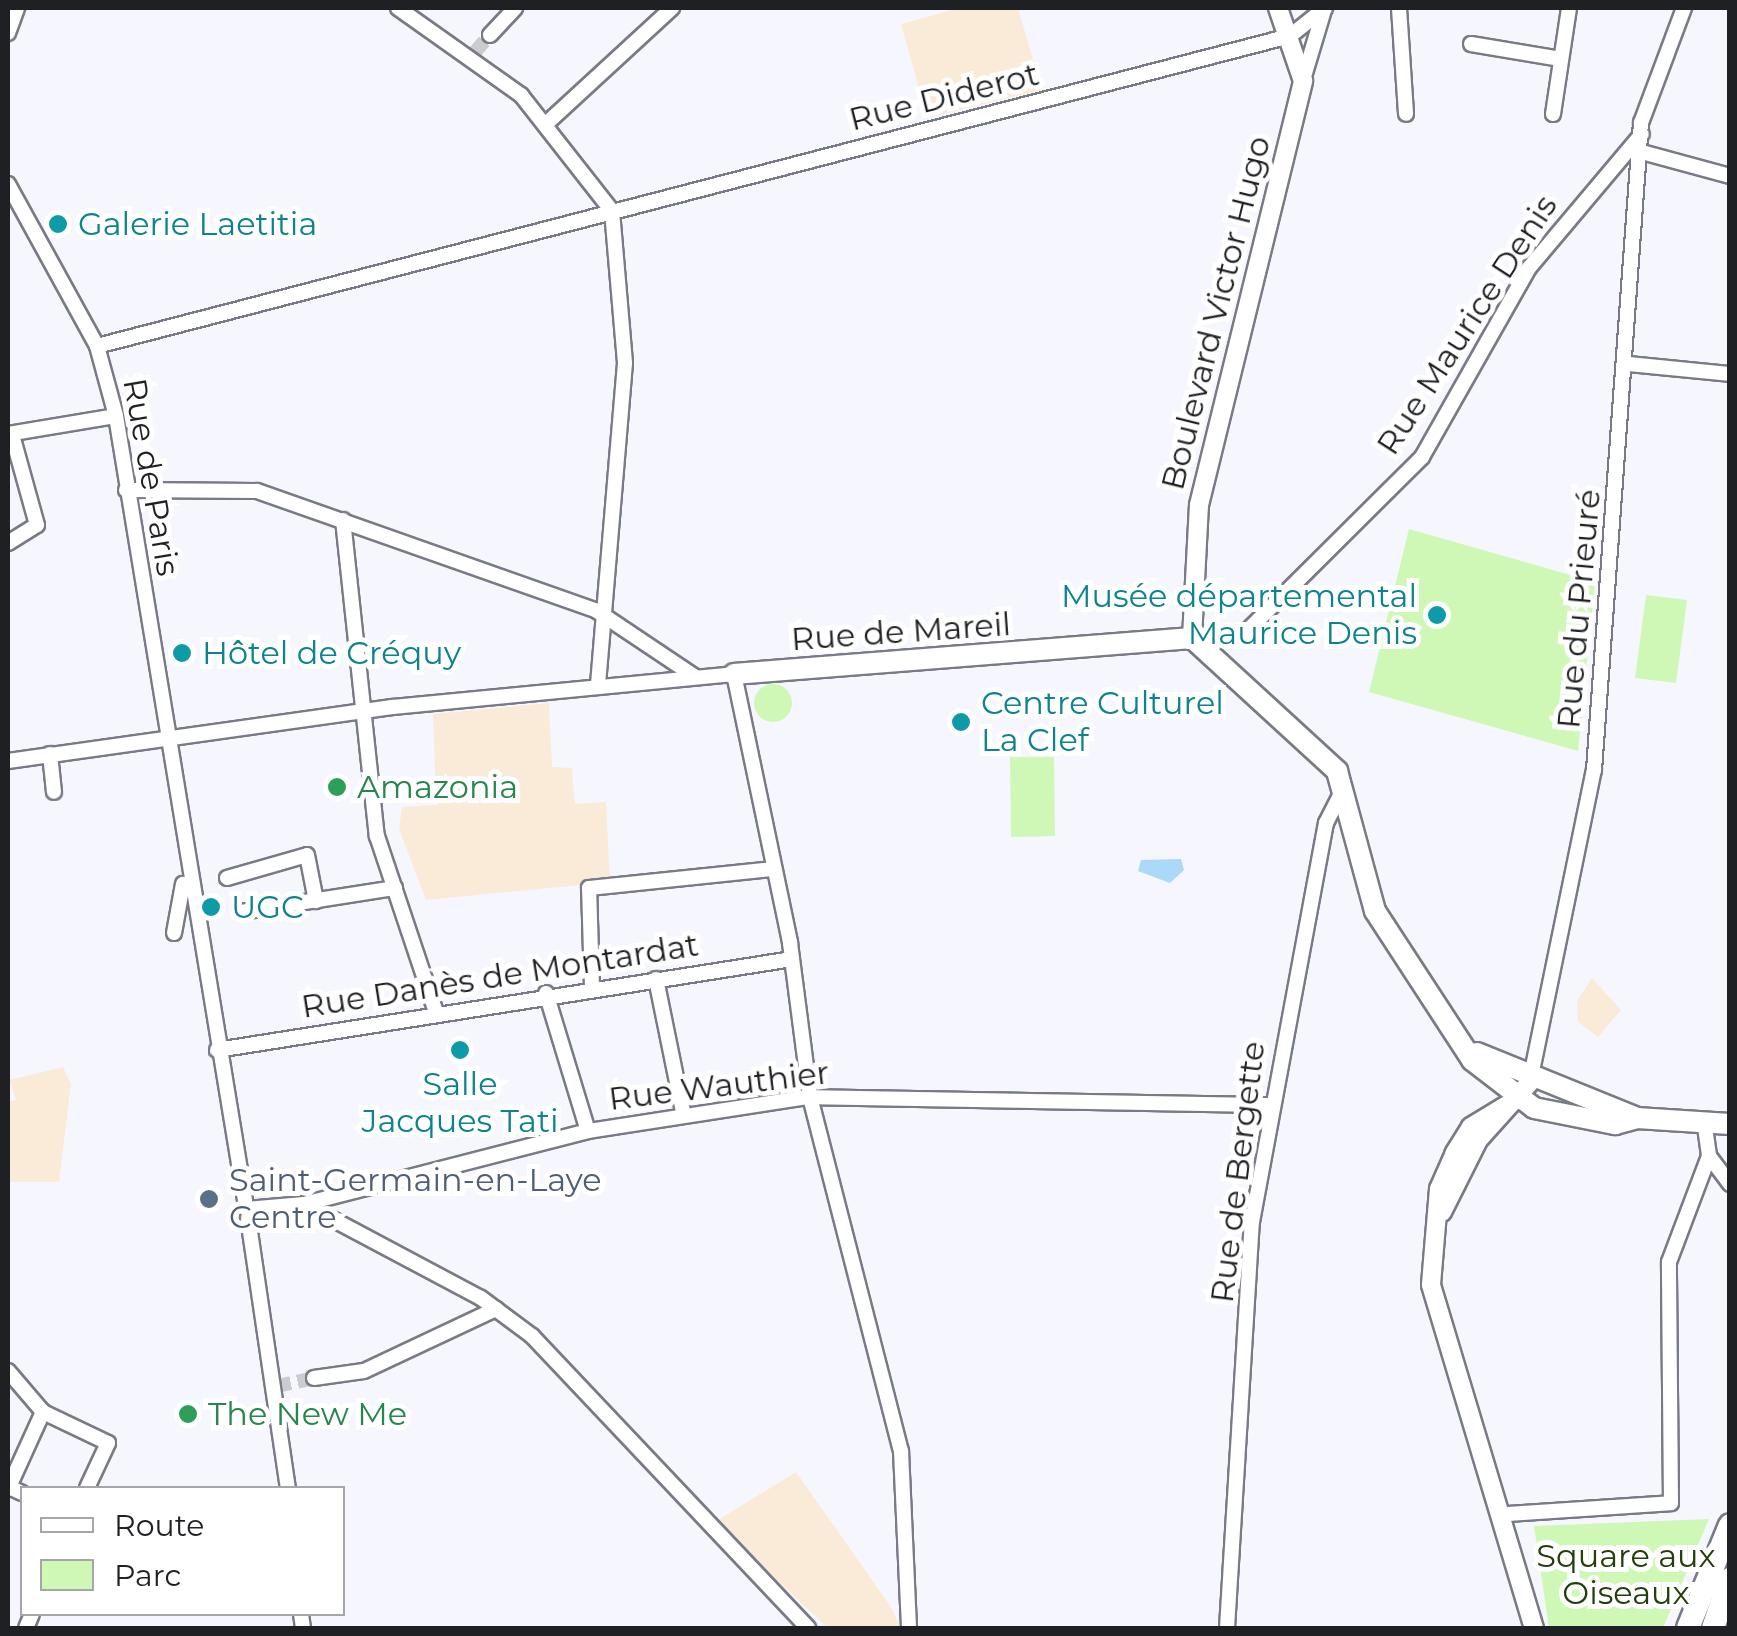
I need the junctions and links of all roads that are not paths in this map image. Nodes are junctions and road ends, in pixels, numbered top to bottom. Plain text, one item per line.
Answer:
1 (17, 8) edge
2 (398, 8) edge
3 (515, 8) edge
4 (672, 8) edge
5 (1278, 8) edge
6 (1398, 8) edge
7 (1569, 8) edge
8 (1684, 8) edge
9 (1324, 9) edge
10 (8, 32) edge
11 (490, 35) tunnel mouth
12 (1290, 36) junction
13 (1472, 44) dead end
14 (1561, 59) junction
15 (1303, 81) junction
16 (1406, 114) dead end
17 (1553, 114) dead end
18 (547, 124) junction
19 (1642, 134) junction
20 (1642, 152) junction
21 (1730, 176) edge
22 (8, 184) edge
23 (612, 210) junction
24 (97, 346) junction
25 (1628, 364) junction
26 (1730, 374) edge
27 (116, 416) junction
28 (10, 435) edge
29 (126, 490) junction
30 (343, 520) junction
31 (8, 543) edge
32 (606, 617) junction
33 (1192, 638) junction
34 (734, 674) junction
35 (694, 676) junction
36 (598, 684) junction
37 (360, 710) junction
38 (168, 741) junction
39 (50, 754) junction
40 (8, 762) edge
41 (1342, 790) junction
42 (54, 792) dead end
43 (774, 869) junction
44 (185, 874) junction
45 (226, 878) dead end
46 (395, 888) junction
47 (316, 901) junction
48 (241, 912) dead end
49 (174, 933) dead end
50 (792, 959) junction
51 (656, 980) junction
52 (592, 987) junction
53 (546, 993) junction
54 (436, 1012) junction
55 (217, 1050) junction
56 (1523, 1090) junction
57 (810, 1097) junction
58 (1269, 1105) junction
59 (683, 1112) junction
60 (1730, 1124) edge
61 (1705, 1127) junction
62 (588, 1131) junction
63 (1709, 1156) junction
64 (1730, 1184) edge
65 (304, 1204) junction
66 (247, 1209) junction
67 (496, 1309) junction
68 (8, 1371) edge
69 (314, 1378) tunnel mouth
70 (43, 1412) junction
71 (88, 1486) edge
72 (288, 1486) edge
73 (8, 1488) edge
74 (1507, 1514) junction
75 (1730, 1526) edge
76 (1730, 1579) edge
77 (1719, 1617) edge
78 (808, 1628) edge
79 (909, 1628) edge
80 (1227, 1628) edge
81 (1534, 1628) edge
82 (1688, 1628) edge

1 - 10 street
2 - 18 street
3 - 11 street
4 - 18 street
5 - 12 street, Boulevard Victor Hugo
6 - 16 street
7 - 14 street
8 - 19 street
9 - 12 street
9 - 15 street
12 - 15 street, Boulevard Victor Hugo
12 - 23 street, Rue Diderot
13 - 14 street
14 - 17 street
15 - 33 street, Boulevard Victor Hugo
18 - 23 street
19 - 20 street, Rue du Prieuré
19 - 33 street, Rue Maurice Denis
20 - 21 street
20 - 25 street, Rue du Prieuré
22 - 24 street, Rue de Paris
23 - 24 street, Rue Diderot
23 - 32 street
24 - 27 street, Rue de Paris
25 - 26 street
25 - 56 street, Rue du Prieuré
27 - 28 street
27 - 29 street, Rue de Paris
28 - 31 street
29 - 30 street
29 - 38 street, Rue de Paris
30 - 32 street
30 - 37 street
32 - 35 street
32 - 36 street
33 - 34 main road, Rue de Mareil
33 - 41 main road
34 - 35 street
34 - 43 street
35 - 36 street
36 - 37 street
37 - 38 street
37 - 46 street
38 - 39 street
38 - 44 street, Rue de Paris
39 - 40 street
39 - 42 street
41 - 56 main road
41 - 58 street, Rue de Bergette
43 - 50 street
43 - 52 street
44 - 49 street
44 - 55 street
45 - 47 street
46 - 47 street
46 - 54 street
47 - 48 street
50 - 51 street, Rue Danès de Montardat
50 - 57 street
51 - 52 street, Rue Danès de Montardat
51 - 59 street
52 - 53 street, Rue Danès de Montardat
53 - 54 street, Rue Danès de Montardat
53 - 62 street
54 - 55 street, Rue Danès de Montardat
55 - 66 street
56 - 61 main road
56 - 74 street
57 - 58 street, Rue Wauthier
57 - 59 street, Rue Wauthier
57 - 79 street
58 - 80 street, Rue de Bergette
59 - 62 street, Rue Wauthier
60 - 61 main road
61 - 63 street
62 - 65 street, Rue Wauthier
63 - 64 street
63 - 74 street
65 - 66 street, Rue Wauthier
65 - 67 street
66 - 72 street
67 - 69 street
67 - 78 street
68 - 70 street
70 - 71 street
70 - 73 street
74 - 81 street
75 - 82 main road
76 - 77 main road

